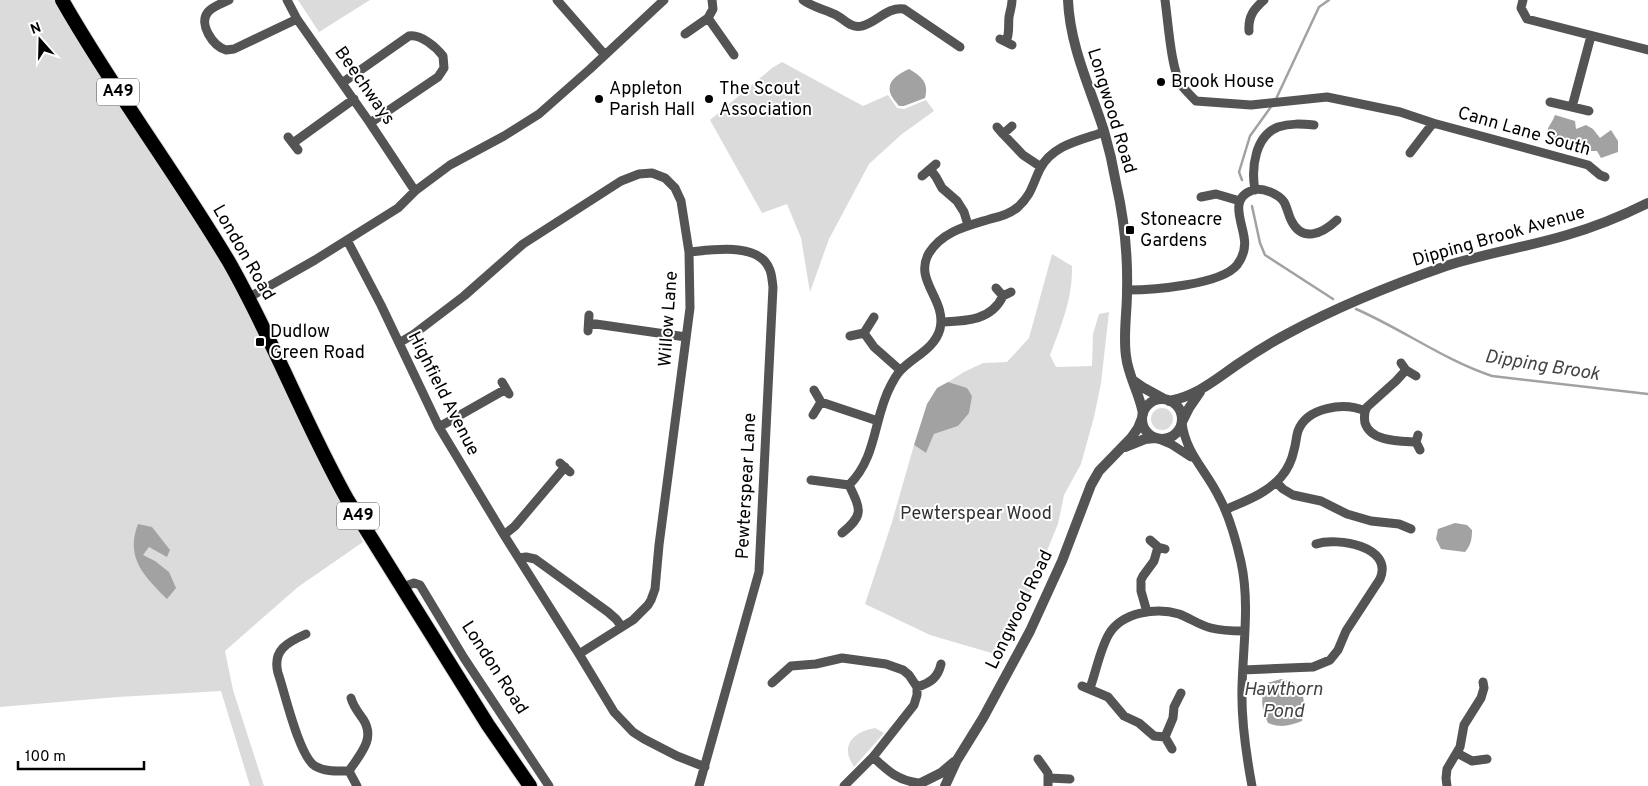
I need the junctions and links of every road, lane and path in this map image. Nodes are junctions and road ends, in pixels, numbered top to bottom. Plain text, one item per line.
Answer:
1 (62, 0) edge
2 (229, 0) edge
3 (287, 0) edge
4 (557, 0) edge
5 (664, 0) edge
6 (712, 0) edge
7 (802, 0) edge
8 (1012, 0) edge
9 (1068, 0) edge
10 (1165, 0) edge
11 (1264, 0) edge
12 (1523, 0) edge
13 (708, 18) junction
14 (297, 19) junction
15 (1249, 31) dead end
16 (685, 34) dead end
17 (1591, 36) junction
18 (1006, 42) dead end
19 (960, 47) dead end
20 (1648, 50) edge
21 (605, 55) junction
22 (734, 55) dead end
23 (342, 82) junction
24 (354, 100) junction
25 (1550, 102) dead end
26 (1572, 107) junction
27 (1589, 111) dead end
28 (370, 123) junction
29 (1433, 123) junction
30 (1314, 125) dead end
31 (1012, 126) dead end
32 (1104, 132) junction
33 (293, 143) dead end
34 (1410, 153) dead end
35 (1041, 167) junction
36 (930, 170) dead end
37 (1605, 177) dead end
38 (1255, 190) junction
39 (415, 191) junction
40 (1201, 197) dead end
41 (1240, 201) junction
42 (1648, 203) edge
43 (1336, 220) dead end
44 (968, 225) junction
45 (347, 240) junction
46 (689, 252) junction
47 (996, 288) dead end
48 (1127, 290) junction
49 (248, 298) junction
50 (874, 317) dead end
51 (941, 322) junction
52 (589, 323) dead end
53 (864, 332) junction
54 (850, 336) dead end
55 (686, 337) junction
56 (399, 343) junction
57 (900, 370) junction
58 (1416, 376) dead end
59 (1134, 380) junction
60 (506, 388) dead end
61 (1203, 389) junction
62 (814, 390) dead end
63 (1167, 400) junction
64 (821, 402) junction
65 (1365, 411) junction
66 (813, 415) dead end
67 (1143, 416) junction
68 (878, 421) junction
69 (1182, 423) junction
70 (439, 427) junction
71 (1157, 439) junction
72 (1418, 442) dead end
73 (1122, 449) junction
74 (1194, 458) junction
75 (565, 468) dead end
76 (811, 480) dead end
77 (1276, 482) junction
78 (849, 485) junction
79 (1225, 510) junction
80 (1411, 529) dead end
81 (842, 533) dead end
82 (504, 536) junction
83 (1150, 540) dead end
84 (1315, 544) dead end
85 (519, 558) junction
86 (403, 588) junction
87 (1147, 612) junction
88 (622, 627) junction
89 (1245, 631) junction
90 (308, 634) dead end
91 (579, 654) junction
92 (941, 664) dead end
93 (1243, 670) junction
94 (774, 677) dead end
95 (1482, 680) dead end
96 (917, 687) junction
97 (1182, 693) dead end
98 (352, 696) dead end
99 (1166, 738) junction
100 (1172, 749) dead end
101 (1457, 754) junction
102 (873, 757) junction
103 (1038, 759) dead end
104 (1487, 759) dead end
105 (957, 760) junction
106 (705, 767) junction
107 (349, 771) junction
108 (892, 775) junction
109 (1070, 779) dead end
110 (1048, 782) edge
111 (917, 784) edge
112 (358, 786) edge
113 (530, 786) edge
114 (548, 786) edge
115 (699, 786) edge
116 (844, 786) edge
117 (899, 786) edge
118 (932, 786) edge
119 (945, 786) edge
120 (1252, 786) edge
121 (1447, 786) edge

1 - 49 highway, London Road / A49
2 - 14 street
3 - 14 street, Beechways
4 - 21 street
5 - 21 street
6 - 13 street
7 - 19 street
8 - 18 street
9 - 32 street, Longwood Road
10 - 29 street, Cann Lane South
11 - 15 street
12 - 17 street
13 - 16 street
13 - 22 street
14 - 23 street, Beechways
17 - 20 street
17 - 26 street
21 - 39 street
23 - 24 street, Beechways
23 - 28 street
24 - 28 street, Beechways
24 - 33 street
25 - 26 street
26 - 27 street
28 - 39 street, Beechways
29 - 34 street, Cann Lane South
29 - 37 street, Cann Lane South
30 - 38 street
31 - 35 street
32 - 35 street
32 - 48 street, Longwood Road
35 - 44 street
36 - 44 street
38 - 41 street
38 - 43 street
39 - 45 street
40 - 41 street
41 - 48 street
42 - 61 street, Dipping Brook Avenue
44 - 51 street
45 - 49 street
45 - 56 street, Highfield Avenue
46 - 55 street, Willow Lane
46 - 56 street, Willow Lane
46 - 106 street, Pewterspear Lane
47 - 51 street
48 - 59 street, Longwood Road
49 - 86 highway, London Road / A49
50 - 53 street
51 - 57 street
52 - 55 street
53 - 54 street
53 - 57 street
55 - 88 street, Willow Lane
56 - 70 street, Highfield Avenue
57 - 68 street
58 - 65 street
59 - 63 street
59 - 67 street, Longwood Road
60 - 70 street
61 - 63 street, Dipping Brook Avenue
61 - 69 street, Dipping Brook Avenue
62 - 64 street
63 - 67 street
63 - 69 street
64 - 66 street
64 - 68 street
65 - 72 street
65 - 77 street
67 - 71 street
67 - 73 street, Longwood Road
68 - 78 street
69 - 71 street
69 - 74 street
70 - 82 street, Highfield Avenue
71 - 73 street, Longwood Road
71 - 74 street
73 - 105 street, Longwood Road
74 - 79 street
75 - 82 street
76 - 78 street
77 - 79 street
77 - 80 street
78 - 81 street
79 - 89 street
82 - 85 street, Highfield Avenue
83 - 87 street
84 - 93 street
85 - 88 street
85 - 91 street, Highfield Avenue
86 - 113 highway, London Road / A49
86 - 114 street, London Road
87 - 89 street
87 - 99 street
88 - 91 street
89 - 93 street
90 - 107 street
91 - 106 street, Highfield Avenue
92 - 96 street
93 - 120 street
94 - 96 street
95 - 101 street
96 - 102 street
97 - 99 street
98 - 107 street
99 - 100 street
101 - 104 street
101 - 121 street
102 - 108 street
102 - 116 street
103 - 110 street
105 - 111 street, Longwood Road
105 - 119 street, Longwood Road
106 - 115 street, Pewterspear Lane
107 - 112 street
108 - 111 street
108 - 117 street
109 - 110 street
111 - 118 street

